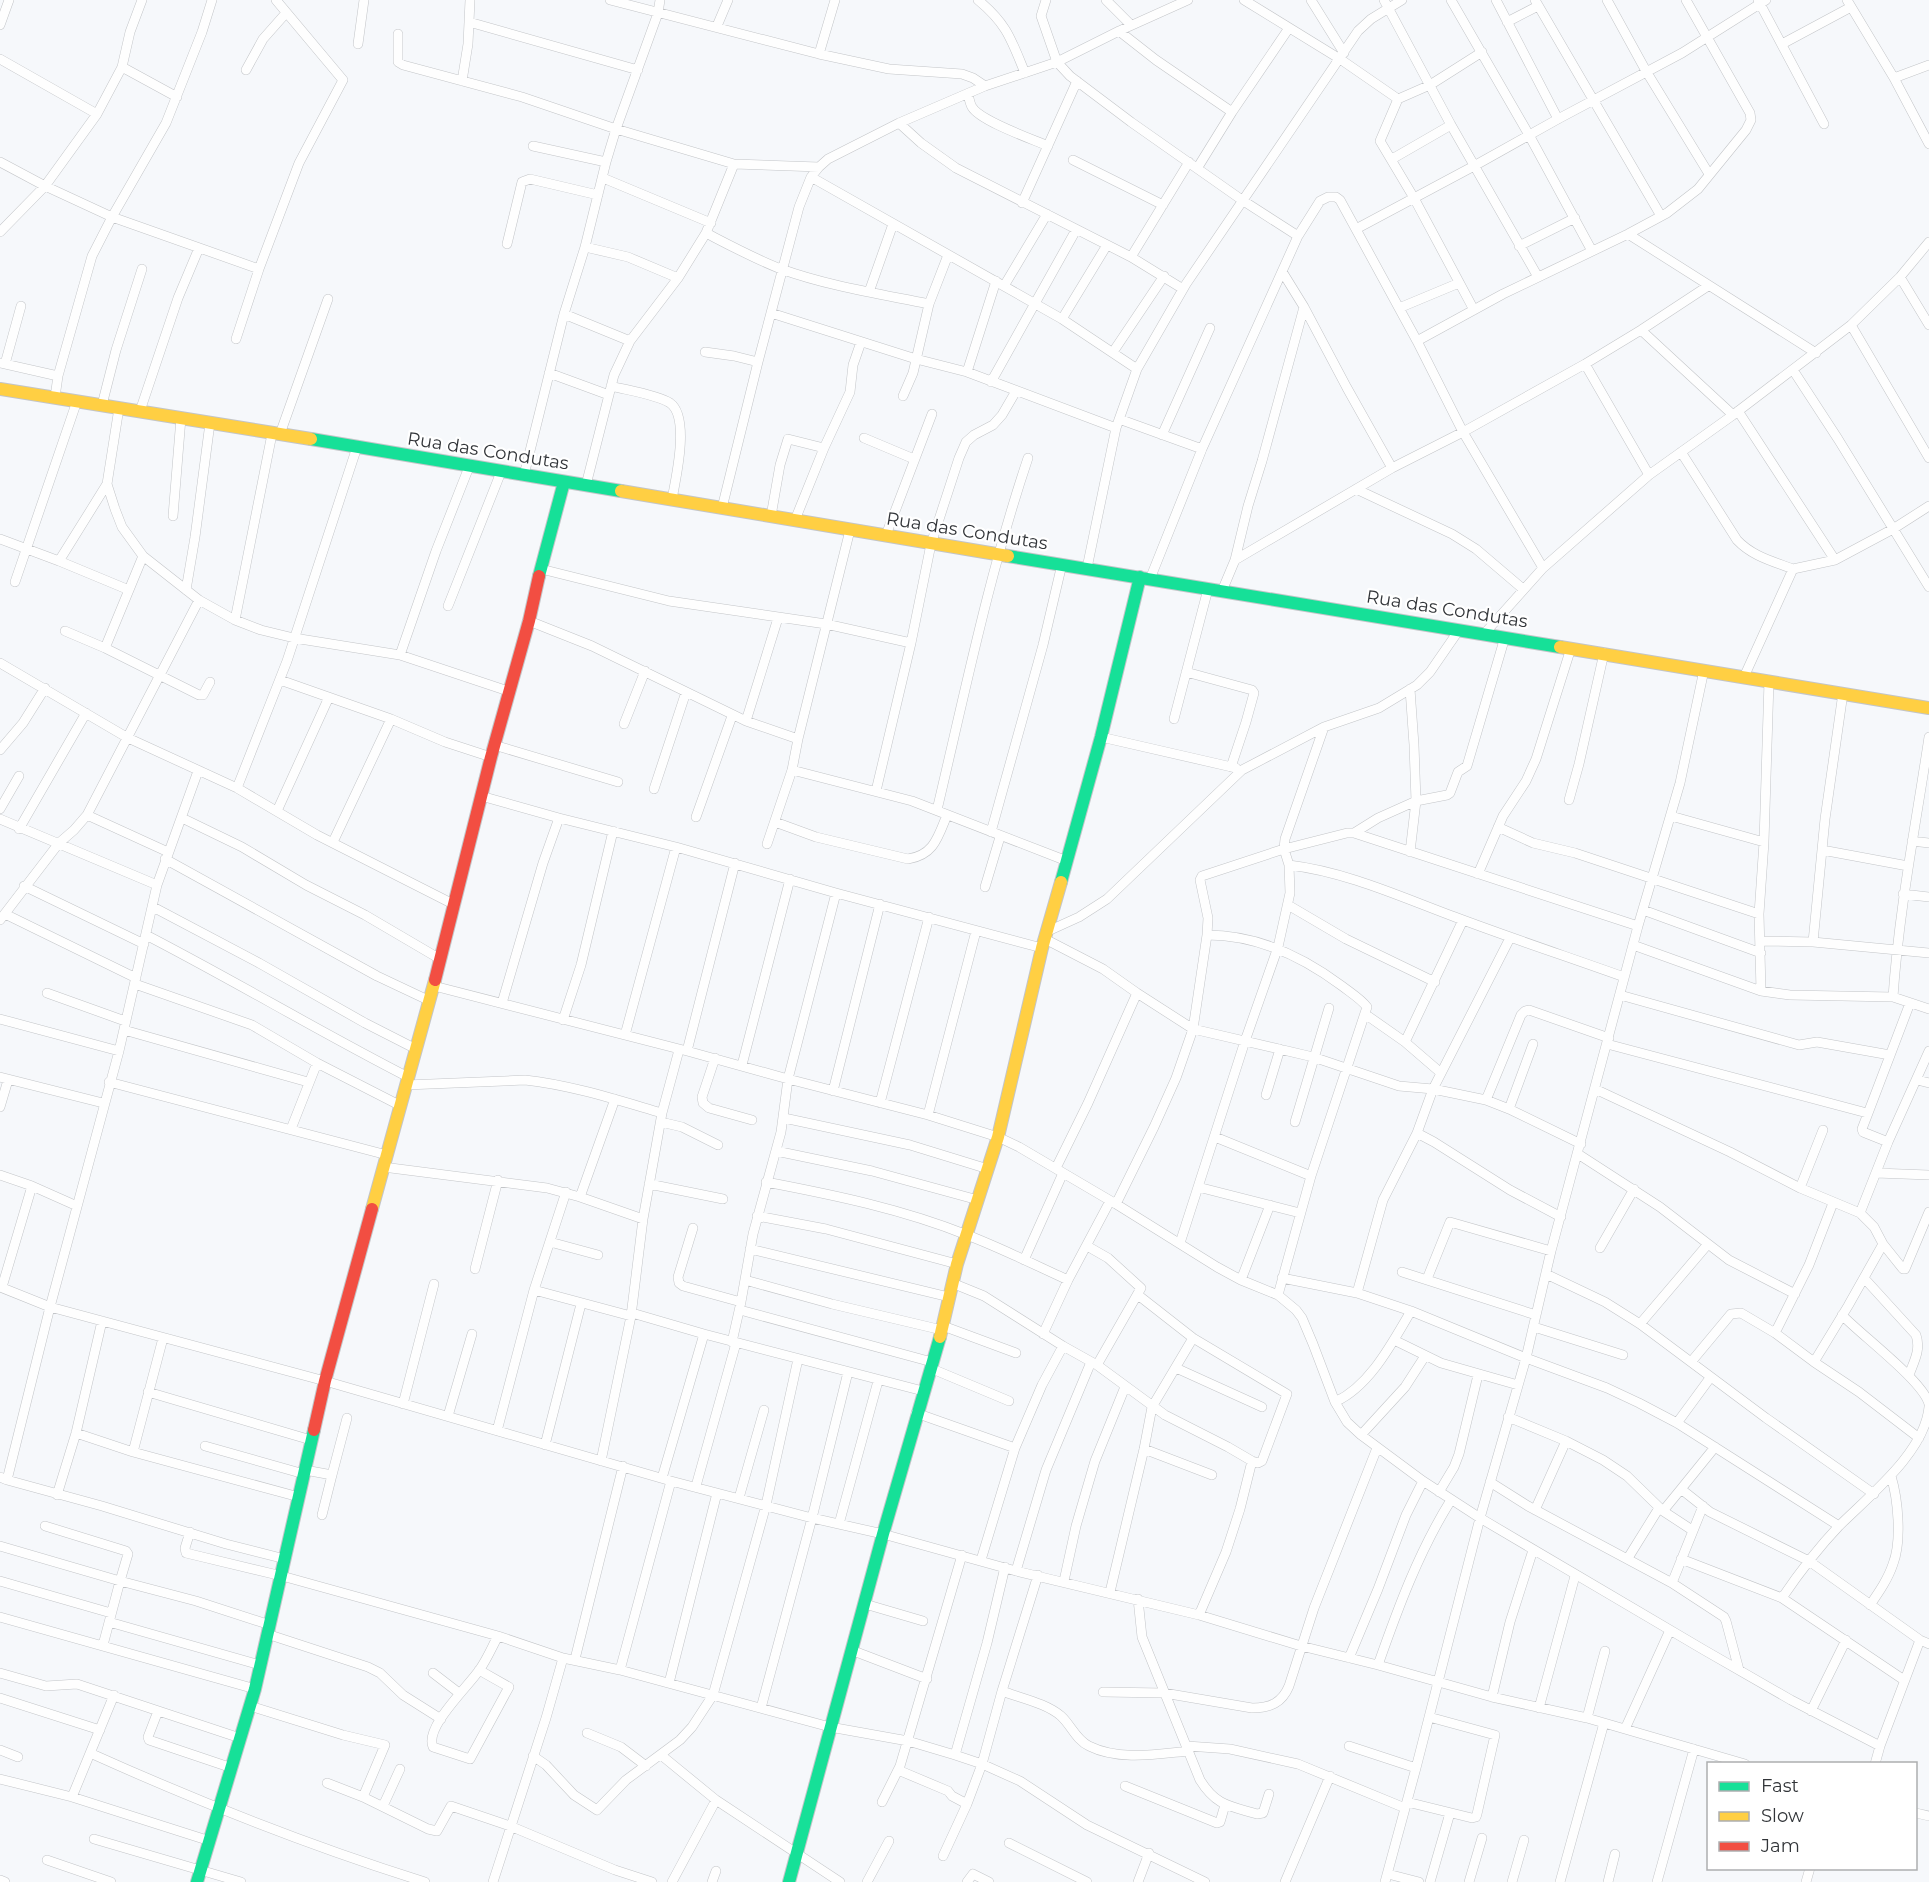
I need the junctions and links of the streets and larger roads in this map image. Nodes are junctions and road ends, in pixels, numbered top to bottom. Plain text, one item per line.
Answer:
1 (9, 0) edge
2 (142, 0) edge
3 (212, 0) edge
4 (290, 0) edge
5 (364, 0) edge
6 (470, 0) edge
7 (610, 0) edge
8 (660, 0) edge
9 (728, 0) edge
10 (835, 0) edge
11 (978, 0) edge
12 (1046, 0) edge
13 (1106, 0) edge
14 (1188, 0) edge
15 (1244, 0) edge
16 (1311, 0) edge
17 (1402, 0) edge
18 (1451, 0) edge
19 (1496, 0) edge
20 (1607, 0) edge
21 (1686, 0) edge
22 (1761, 1) edge
23 (1537, 3) edge
24 (1849, 3) edge
25 (1387, 4) edge
26 (281, 7) edge
27 (658, 13) junction
28 (470, 22) junction
29 (1507, 22) junction
30 (0, 25) edge
31 (1131, 25) junction
32 (717, 26) junction
33 (1288, 28) junction
34 (1119, 31) junction
35 (398, 34) dead end
36 (1707, 37) junction
37 (358, 44) dead end
38 (1782, 44) junction
39 (1482, 52) junction
40 (819, 54) junction
41 (1342, 56) junction
42 (0, 59) edge
43 (1057, 62) junction
44 (1929, 65) edge
45 (122, 67) junction
46 (246, 70) dead end
47 (638, 70) junction
48 (1646, 71) junction
49 (1025, 72) junction
50 (1894, 78) junction
51 (462, 81) junction
52 (1077, 81) junction
53 (1430, 85) junction
54 (985, 86) junction
55 (968, 94) junction
56 (177, 98) junction
57 (1398, 99) junction
58 (1593, 100) junction
59 (1232, 112) junction
60 (97, 114) junction
61 (1558, 119) junction
62 (898, 123) junction
63 (1824, 124) dead end
64 (1451, 125) junction
65 (616, 129) junction
66 (1529, 135) junction
67 (1929, 144) edge
68 (533, 146) dead end
69 (1048, 146) junction
70 (1392, 159) junction
71 (1073, 160) dead end
72 (0, 162) edge
73 (606, 162) junction
74 (734, 164) junction
75 (1193, 165) junction
76 (1474, 166) junction
77 (819, 167) junction
78 (1709, 174) junction
79 (811, 177) junction
80 (603, 178) junction
81 (45, 186) junction
82 (598, 195) junction
83 (1414, 198) junction
84 (1242, 200) junction
85 (1022, 203) junction
86 (1163, 205) junction
87 (1047, 214) junction
88 (1661, 216) junction
89 (112, 217) junction
90 (1575, 218) junction
91 (711, 223) junction
92 (893, 224) junction
93 (1356, 229) junction
94 (1076, 230) junction
95 (0, 232) edge
96 (706, 233) junction
97 (1628, 234) junction
98 (1298, 236) junction
99 (1929, 242) edge
100 (507, 244) dead end
101 (1107, 245) junction
102 (1519, 246) junction
103 (585, 247) junction
104 (199, 248) junction
105 (1593, 251) junction
106 (948, 255) junction
107 (1131, 257) junction
108 (142, 269) dead end
109 (259, 269) junction
110 (783, 269) junction
111 (1283, 273) junction
112 (1164, 276) junction
113 (1538, 277) junction
114 (1900, 277) junction
115 (678, 278) junction
116 (1000, 283) junction
117 (1459, 283) junction
118 (1708, 286) junction
119 (1183, 289) junction
120 (869, 292) junction
121 (328, 299) dead end
122 (929, 304) junction
123 (1035, 304) junction
124 (21, 306) dead end
125 (1304, 307) junction
126 (1399, 308) junction
127 (1474, 310) junction
128 (771, 313) junction
129 (564, 314) junction
130 (1062, 319) junction
131 (1851, 325) junction
132 (1929, 325) edge
133 (1210, 328) dead end
134 (1641, 330) junction
135 (236, 339) dead end
136 (630, 341) junction
137 (1417, 341) junction
138 (861, 342) junction
139 (705, 352) dead end
140 (1113, 352) junction
141 (1816, 353) junction
142 (916, 359) junction
143 (758, 363) junction
144 (3, 364) edge
145 (1584, 364) junction
146 (1137, 369) junction
147 (1793, 370) junction
148 (967, 372) junction
149 (549, 373) junction
150 (58, 376) junction
151 (991, 382) junction
152 (0, 389) edge
153 (610, 390) junction
154 (1016, 391) junction
155 (903, 396) dead end
156 (55, 397) junction
157 (77, 401) junction
158 (102, 405) junction
159 (119, 408) junction
160 (140, 411) junction
161 (1736, 413) junction
162 (932, 414) dead end
163 (181, 418) junction
164 (210, 423) junction
165 (1118, 423) junction
166 (1463, 432) junction
167 (276, 434) junction
168 (1162, 435) junction
169 (864, 438) dead end
170 (357, 447) junction
171 (824, 448) junction
172 (1202, 449) junction
173 (1681, 452) junction
174 (1028, 458) dead end
175 (1929, 458) edge
176 (914, 459) junction
177 (469, 466) junction
178 (1392, 468) junction
179 (501, 472) junction
180 (524, 475) junction
181 (1649, 475) junction
182 (564, 482) junction
183 (107, 483) junction
184 (586, 485) junction
185 (1356, 489) junction
186 (672, 499) junction
187 (1929, 506) edge
188 (722, 508) junction
189 (173, 516) dead end
190 (771, 516) junction
191 (795, 520) junction
192 (1893, 529) junction
193 (850, 530) junction
194 (886, 535) junction
195 (0, 539) edge
196 (931, 544) junction
197 (26, 549) junction
198 (998, 554) junction
199 (143, 556) junction
200 (1235, 560) junction
201 (1835, 560) junction
202 (59, 561) junction
203 (1062, 564) junction
204 (1087, 567) junction
205 (1543, 568) junction
206 (541, 569) junction
207 (1793, 569) junction
208 (1145, 578) junction
209 (15, 582) dead end
210 (1929, 587) edge
211 (1208, 589) junction
212 (1523, 589) junction
213 (129, 590) junction
214 (186, 590) junction
215 (1222, 591) junction
216 (199, 600) junction
217 (448, 606) dead end
218 (778, 618) junction
219 (235, 620) junction
220 (529, 621) junction
221 (826, 624) junction
222 (1459, 630) junction
223 (65, 632) dead end
224 (1484, 634) junction
225 (1505, 637) junction
226 (294, 638) junction
227 (911, 643) junction
228 (105, 648) junction
229 (1571, 648) junction
230 (1604, 653) junction
231 (400, 655) junction
232 (0, 663) edge
233 (1704, 670) junction
234 (645, 672) junction
235 (1186, 672) junction
236 (160, 675) junction
237 (1744, 677) junction
238 (280, 680) junction
239 (1769, 681) junction
240 (210, 682) dead end
241 (45, 688) junction
242 (1410, 689) junction
243 (508, 691) junction
244 (686, 692) junction
245 (1843, 693) junction
246 (329, 697) junction
247 (1929, 708) edge
248 (86, 713) junction
249 (732, 716) junction
250 (391, 719) junction
251 (1174, 719) dead end
252 (746, 721) junction
253 (624, 724) dead end
254 (1324, 727) junction
255 (1101, 737) junction
256 (1929, 737) edge
257 (128, 738) junction
258 (798, 739) junction
259 (0, 750) edge
260 (492, 751) junction
261 (1231, 767) junction
262 (792, 770) junction
263 (1242, 770) junction
264 (198, 771) junction
265 (19, 776) dead end
266 (618, 782) dead end
267 (237, 788) junction
268 (654, 789) dead end
269 (876, 791) junction
270 (482, 796) junction
271 (1925, 796) edge
272 (1569, 800) dead end
273 (1416, 801) junction
274 (0, 809) edge
275 (937, 810) junction
276 (277, 811) junction
277 (87, 815) junction
278 (947, 815) junction
279 (1671, 816) junction
280 (696, 817) dead end
281 (182, 818) junction
282 (559, 818) junction
283 (0, 819) edge
284 (775, 822) junction
285 (1498, 827) junction
286 (19, 829) junction
287 (613, 831) junction
288 (991, 832) junction
289 (1354, 833) junction
290 (1000, 837) junction
291 (1912, 841) junction
292 (333, 842) junction
293 (1764, 842) junction
294 (59, 843) junction
295 (1929, 843) edge
296 (767, 844) dead end
297 (675, 847) junction
298 (1284, 849) junction
299 (1822, 850) junction
300 (1410, 852) junction
301 (167, 855) junction
302 (1067, 861) junction
303 (735, 864) junction
304 (1289, 865) junction
305 (1908, 866) junction
306 (1478, 874) junction
307 (790, 879) junction
308 (1652, 879) junction
309 (157, 885) junction
310 (24, 886) junction
311 (985, 887) dead end
312 (836, 893) junction
313 (1904, 894) junction
314 (1929, 897) edge
315 (880, 904) junction
316 (455, 905) junction
317 (1288, 905) junction
318 (153, 907) junction
319 (1643, 910) junction
320 (1759, 914) junction
321 (2, 917) edge
322 (930, 917) junction
323 (1463, 920) junction
324 (1638, 926) junction
325 (976, 931) junction
326 (1207, 935) junction
327 (1510, 938) junction
328 (145, 939) junction
329 (1044, 939) junction
330 (1761, 941) junction
331 (1814, 942) junction
332 (1633, 945) junction
333 (1278, 947) junction
334 (1896, 949) junction
335 (1761, 953) junction
336 (1929, 953) edge
337 (441, 959) junction
338 (1624, 976) junction
339 (136, 981) junction
340 (1435, 982) junction
341 (434, 986) junction
342 (1761, 991) junction
343 (47, 993) dead end
344 (1137, 993) junction
345 (1620, 995) junction
346 (1893, 997) junction
347 (430, 1001) junction
348 (502, 1003) junction
349 (1910, 1003) junction
350 (1329, 1008) dead end
351 (1929, 1009) edge
352 (1365, 1014) junction
353 (0, 1019) edge
354 (563, 1020) junction
355 (124, 1026) junction
356 (1193, 1029) junction
357 (625, 1035) junction
358 (1245, 1041) junction
359 (1608, 1041) junction
360 (1405, 1042) junction
361 (1533, 1044) dead end
362 (1280, 1048) junction
363 (416, 1049) junction
364 (683, 1050) junction
365 (119, 1051) junction
366 (1929, 1051) edge
367 (1890, 1055) junction
368 (1313, 1057) junction
369 (715, 1058) junction
370 (317, 1063) junction
371 (742, 1065) junction
372 (1347, 1069) junction
373 (1441, 1073) junction
374 (4, 1078) edge
375 (788, 1079) junction
376 (1917, 1080) junction
377 (407, 1081) junction
378 (109, 1082) junction
379 (308, 1082) junction
380 (1929, 1083) edge
381 (1433, 1089) junction
382 (1595, 1089) junction
383 (833, 1091) junction
384 (1266, 1095) dead end
385 (615, 1099) junction
386 (1486, 1100) junction
387 (103, 1103) junction
388 (880, 1103) junction
389 (401, 1106) junction
390 (0, 1107) edge
391 (1509, 1109) junction
392 (1867, 1113) junction
393 (927, 1115) junction
394 (662, 1117) junction
395 (784, 1118) junction
396 (752, 1120) dead end
397 (1294, 1122) dead end
398 (291, 1129) junction
399 (1822, 1130) dead end
400 (1417, 1133) junction
401 (998, 1137) junction
402 (1215, 1137) junction
403 (1888, 1142) junction
404 (1581, 1144) junction
405 (718, 1145) dead end
406 (776, 1151) junction
407 (1578, 1154) junction
408 (385, 1161) junction
409 (988, 1169) junction
410 (1059, 1171) junction
411 (1876, 1173) junction
412 (0, 1175) edge
413 (1929, 1175) edge
414 (1311, 1176) junction
415 (498, 1180) junction
416 (766, 1182) junction
417 (649, 1184) junction
418 (32, 1186) junction
419 (1198, 1187) junction
420 (1800, 1188) junction
421 (1634, 1189) junction
422 (566, 1192) junction
423 (580, 1197) junction
424 (723, 1199) dead end
425 (978, 1200) junction
426 (1113, 1202) junction
427 (1833, 1203) junction
428 (1269, 1205) junction
429 (76, 1206) junction
430 (1929, 1212) edge
431 (1300, 1213) junction
432 (1860, 1213) junction
433 (758, 1216) junction
434 (1561, 1217) junction
435 (643, 1219) junction
436 (693, 1228) dead end
437 (966, 1234) junction
438 (550, 1242) junction
439 (1180, 1243) junction
440 (1708, 1244) junction
441 (1882, 1244) junction
442 (1087, 1245) junction
443 (1600, 1248) dead end
444 (750, 1249) junction
445 (1551, 1251) junction
446 (598, 1255) dead end
447 (1024, 1260) junction
448 (957, 1264) junction
449 (475, 1269) dead end
450 (1402, 1272) dead end
451 (1546, 1274) junction
452 (1282, 1278) junction
453 (1864, 1278) junction
454 (1426, 1279) junction
455 (746, 1280) junction
456 (1068, 1280) junction
457 (1241, 1280) junction
458 (952, 1283) junction
459 (434, 1284) dead end
460 (1, 1287) edge
461 (534, 1290) junction
462 (1357, 1293) junction
463 (1795, 1294) junction
464 (1138, 1295) junction
465 (1278, 1295) junction
466 (949, 1297) junction
467 (581, 1304) junction
468 (741, 1306) junction
469 (50, 1307) junction
470 (1411, 1311) junction
471 (632, 1314) junction
472 (1536, 1315) junction
473 (1842, 1315) junction
474 (102, 1321) junction
475 (1640, 1324) junction
476 (1534, 1327) junction
477 (942, 1328) junction
478 (472, 1334) dead end
479 (704, 1334) junction
480 (1043, 1334) junction
481 (1775, 1334) junction
482 (164, 1338) junction
483 (1193, 1338) junction
484 (1394, 1340) junction
485 (734, 1342) junction
486 (1062, 1346) junction
487 (1016, 1353) dead end
488 (1623, 1355) dead end
489 (1425, 1356) junction
490 (1526, 1358) junction
491 (798, 1359) junction
492 (1691, 1362) junction
493 (1814, 1362) junction
494 (1094, 1364) junction
495 (931, 1365) junction
496 (1176, 1368) junction
497 (848, 1372) junction
498 (1478, 1375) junction
499 (1909, 1376) junction
500 (1710, 1378) junction
501 (325, 1381) junction
502 (879, 1381) junction
503 (1518, 1385) junction
504 (1125, 1387) junction
505 (923, 1391) junction
506 (148, 1392) junction
507 (1009, 1401) dead end
508 (1335, 1402) junction
509 (403, 1404) junction
510 (1929, 1406) edge
511 (1152, 1407) junction
512 (1262, 1407) dead end
513 (764, 1410) dead end
514 (916, 1413) junction
515 (448, 1416) junction
516 (1509, 1417) junction
517 (347, 1418) dead end
518 (1677, 1423) junction
519 (497, 1431) junction
520 (76, 1433) junction
521 (1361, 1435) junction
522 (1919, 1438) junction
523 (311, 1440) junction
524 (1566, 1441) junction
525 (545, 1445) junction
526 (205, 1446) dead end
527 (1715, 1447) junction
528 (1015, 1448) junction
529 (1377, 1448) junction
530 (1144, 1449) junction
531 (133, 1452) junction
532 (601, 1461) junction
533 (1252, 1461) junction
534 (623, 1466) junction
535 (304, 1472) junction
536 (332, 1475) junction
537 (1212, 1475) dead end
538 (1891, 1476) junction
539 (4, 1479) edge
540 (667, 1480) junction
541 (1424, 1481) junction
542 (1490, 1482) junction
543 (696, 1486) junction
544 (1681, 1489) junction
545 (1439, 1492) junction
546 (717, 1493) junction
547 (1874, 1494) junction
548 (57, 1495) junction
549 (298, 1497) junction
550 (738, 1498) junction
551 (1451, 1500) junction
552 (765, 1505) junction
553 (1703, 1506) junction
554 (1661, 1509) junction
555 (1535, 1510) junction
556 (322, 1515) dead end
557 (812, 1518) junction
558 (1480, 1518) junction
559 (839, 1524) junction
560 (45, 1526) dead end
561 (1839, 1526) junction
562 (1692, 1530) junction
563 (190, 1532) junction
564 (883, 1534) junction
565 (0, 1546) edge
566 (1533, 1550) junction
567 (962, 1555) junction
568 (285, 1558) junction
569 (1628, 1558) junction
570 (1681, 1559) junction
571 (981, 1560) junction
572 (1809, 1561) junction
573 (1005, 1568) junction
574 (1016, 1571) junction
575 (1038, 1575) junction
576 (1575, 1575) junction
577 (282, 1576) junction
578 (0, 1581) edge
579 (120, 1581) junction
580 (1064, 1581) junction
581 (1672, 1583) junction
582 (1110, 1592) junction
583 (1782, 1598) junction
584 (1138, 1599) junction
585 (865, 1604) junction
586 (1870, 1605) junction
587 (1199, 1615) junction
588 (0, 1617) edge
589 (110, 1618) junction
590 (923, 1621) dead end
591 (269, 1630) junction
592 (1670, 1630) junction
593 (498, 1636) junction
594 (1846, 1640) junction
595 (1925, 1642) edge
596 (104, 1645) junction
597 (1301, 1646) junction
598 (851, 1650) junction
599 (1605, 1651) dead end
600 (563, 1658) junction
601 (1349, 1658) junction
602 (575, 1659) junction
603 (260, 1665) junction
604 (1378, 1665) junction
605 (479, 1670) junction
606 (620, 1670) junction
607 (1739, 1670) junction
608 (0, 1672) edge
609 (433, 1673) dead end
610 (927, 1679) junction
611 (1904, 1680) junction
612 (669, 1683) junction
613 (1438, 1683) junction
614 (255, 1689) junction
615 (1002, 1691) junction
616 (1103, 1692) dead end
617 (459, 1693) junction
618 (1164, 1693) junction
619 (114, 1695) junction
620 (713, 1695) junction
621 (1492, 1697) junction
622 (0, 1698) edge
623 (250, 1706) junction
624 (761, 1708) junction
625 (1539, 1708) junction
626 (158, 1711) junction
627 (1811, 1711) junction
628 (1430, 1717) junction
629 (1587, 1718) junction
630 (441, 1719) junction
631 (1604, 1723) junction
632 (830, 1727) junction
633 (1624, 1728) junction
634 (100, 1730) junction
635 (586, 1733) dead end
636 (240, 1738) junction
637 (908, 1741) junction
638 (1349, 1746) dead end
639 (1880, 1746) junction
640 (1188, 1748) junction
641 (1694, 1749) junction
642 (0, 1750) edge
643 (90, 1753) junction
644 (661, 1755) junction
645 (955, 1755) junction
646 (18, 1756) dead end
647 (533, 1756) junction
648 (1738, 1762) edge
649 (1876, 1762) edge
650 (982, 1764) junction
651 (646, 1766) junction
652 (232, 1768) junction
653 (1416, 1768) junction
654 (400, 1769) dead end
655 (898, 1770) junction
656 (1330, 1776) junction
657 (0, 1779) edge
658 (327, 1783) dead end
659 (1125, 1786) dead end
660 (1269, 1794) dead end
661 (72, 1797) junction
662 (363, 1797) junction
663 (717, 1800) junction
664 (882, 1802) dead end
665 (967, 1804) junction
666 (1225, 1805) junction
667 (1406, 1805) junction
668 (383, 1806) junction
669 (219, 1807) junction
670 (1450, 1813) junction
671 (510, 1826) junction
672 (1482, 1838) dead end
673 (94, 1839) dead end
674 (1524, 1840) dead end
675 (210, 1841) junction
676 (889, 1841) dead end
677 (1009, 1843) dead end
678 (797, 1852) junction
679 (1149, 1853) junction
680 (1615, 1854) dead end
681 (943, 1856) dead end
682 (47, 1860) dead end
683 (716, 1871) dead end
684 (199, 1876) edge
685 (1387, 1878) edge
686 (0, 1880) edge
687 (642, 1880) edge
688 (6, 1882) edge
689 (111, 1882) edge
690 (241, 1882) edge
691 (425, 1882) edge
692 (493, 1882) edge
693 (652, 1882) edge
694 (672, 1882) edge
695 (712, 1882) edge
696 (789, 1882) edge
697 (840, 1882) edge
698 (867, 1882) edge
699 (967, 1882) edge
700 (989, 1882) edge
701 (1087, 1882) edge
702 (1138, 1882) edge
703 (1205, 1882) edge
704 (1285, 1882) edge
705 (1419, 1882) edge
706 (1430, 1882) edge
707 (1469, 1882) edge
708 (1512, 1882) edge
709 (1560, 1882) edge
710 (1608, 1882) edge
711 (1657, 1882) edge

1 - 30 street
2 - 45 street
3 - 56 street
4 - 26 street
5 - 37 street
6 - 28 street
7 - 27 street
8 - 27 street
9 - 32 street
10 - 40 street
11 - 49 street
12 - 43 street
13 - 31 street
14 - 31 street
15 - 33 street
16 - 41 street
17 - 25 street
18 - 39 street
19 - 29 street
20 - 48 street
21 - 36 street
22 - 36 street
22 - 38 street
23 - 29 street
23 - 58 street
24 - 38 street
24 - 50 street
25 - 41 street
25 - 53 street
26 - 46 street
26 - 109 street
27 - 32 street
27 - 47 street
28 - 47 street
28 - 51 street
29 - 61 street
31 - 34 street
32 - 40 street
33 - 41 street
33 - 59 street
34 - 43 street
34 - 59 street
35 - 51 street
36 - 48 street
36 - 78 street
38 - 63 street
39 - 53 street
39 - 66 street
40 - 54 street
41 - 57 street
41 - 84 street
42 - 60 street
43 - 49 street
43 - 52 street
44 - 50 street
45 - 56 street
45 - 60 street
47 - 65 street
48 - 58 street
48 - 78 street
49 - 54 street
50 - 67 street
51 - 65 street
52 - 69 street
52 - 75 street
53 - 57 street
53 - 64 street
54 - 55 street
55 - 62 street
55 - 69 street
56 - 89 street
57 - 70 street
58 - 61 street
58 - 88 street
59 - 75 street
60 - 81 street
61 - 66 street
62 - 77 street
62 - 85 street
64 - 70 street
64 - 76 street
65 - 73 street
65 - 74 street
66 - 76 street
66 - 90 street
68 - 73 street
69 - 85 street
70 - 83 street
71 - 86 street
72 - 81 street
73 - 80 street
74 - 77 street
74 - 91 street
75 - 84 street
75 - 86 street
76 - 83 street
76 - 102 street
77 - 79 street
78 - 88 street
79 - 92 street
79 - 110 street
80 - 82 street
80 - 91 street
81 - 89 street
81 - 95 street
82 - 100 street
82 - 103 street
83 - 93 street
83 - 117 street
84 - 98 street
84 - 119 street
85 - 87 street
86 - 107 street
87 - 94 street
87 - 116 street
88 - 97 street
89 - 104 street
89 - 150 street
90 - 102 street
90 - 105 street
91 - 96 street
92 - 106 street
92 - 120 street
93 - 98 street
93 - 126 street
94 - 101 street
94 - 123 street
96 - 110 street
96 - 115 street
97 - 105 street
97 - 118 street
98 - 111 street
99 - 114 street
101 - 107 street
101 - 130 street
102 - 113 street
103 - 115 street
103 - 129 street
104 - 109 street
104 - 160 street
105 - 113 street
106 - 116 street
106 - 122 street
107 - 112 street
108 - 158 street
109 - 135 street
110 - 120 street
110 - 128 street
111 - 125 street
111 - 172 street
112 - 119 street
112 - 140 street
113 - 127 street
114 - 131 street
114 - 132 street
115 - 136 street
116 - 123 street
116 - 148 street
117 - 126 street
117 - 127 street
118 - 134 street
118 - 141 street
119 - 146 street
120 - 122 street
121 - 167 street
122 - 142 street
123 - 130 street
123 - 151 street
124 - 144 street
125 - 178 street
125 - 200 street
126 - 137 street
127 - 137 street
128 - 138 street
128 - 143 street
129 - 136 street
129 - 149 street
130 - 140 street
131 - 141 street
131 - 175 street
133 - 168 street
134 - 145 street
134 - 161 street
136 - 153 street
137 - 166 street
138 - 142 street
138 - 171 street
139 - 143 street
140 - 146 street
141 - 147 street
142 - 148 street
142 - 155 street
143 - 188 street
144 - 150 street
145 - 166 street
145 - 181 street
146 - 165 street
147 - 161 street
147 - 192 street
148 - 151 street
149 - 153 street
149 - 180 street
150 - 156 street
151 - 154 street
152 - 156 street, Rua das Condutas
153 - 184 street
153 - 186 street
154 - 165 street
154 - 196 street
156 - 157 street, Rua das Condutas
157 - 158 street, Rua das Condutas
157 - 197 street
158 - 159 street, Rua das Condutas
159 - 160 street, Rua das Condutas
159 - 183 street
160 - 163 street, Rua das Condutas
161 - 173 street
161 - 201 street
162 - 176 street
163 - 164 street, Rua das Condutas
163 - 189 street
164 - 167 street, Rua das Condutas
164 - 214 street
165 - 168 street
165 - 204 street
166 - 178 street
166 - 205 street
167 - 170 street, Rua das Condutas
167 - 219 street
168 - 172 street
169 - 176 street
170 - 177 street, Rua das Condutas
170 - 226 street
171 - 190 street
171 - 191 street
172 - 208 street
173 - 181 street
173 - 207 street
174 - 198 street
176 - 194 street
177 - 179 street, Rua das Condutas
177 - 231 street
178 - 185 street
179 - 180 street, Rua das Condutas
179 - 217 street
180 - 182 street, Rua das Condutas
181 - 205 street
182 - 184 street, Rua das Condutas
182 - 206 street
183 - 199 street
183 - 202 street
184 - 186 street, Rua das Condutas
185 - 200 street
185 - 212 street
186 - 188 street, Rua das Condutas
187 - 192 street
188 - 190 street, Rua das Condutas
190 - 191 street, Rua das Condutas
191 - 193 street, Rua das Condutas
192 - 201 street
192 - 210 street
193 - 194 street, Rua das Condutas
193 - 221 street
194 - 196 street, Rua das Condutas
195 - 197 street
196 - 198 street, Rua das Condutas
196 - 227 street
197 - 202 street
197 - 209 street
198 - 203 street, Rua das Condutas
198 - 275 street
199 - 213 street
199 - 214 street
200 - 215 street
201 - 207 street
202 - 213 street
203 - 204 street, Rua das Condutas
203 - 288 street
204 - 208 street, Rua das Condutas
205 - 212 street
206 - 218 street
206 - 220 street
207 - 237 street
208 - 211 street, Rua das Condutas
208 - 255 street
211 - 215 street, Rua das Condutas
211 - 235 street
212 - 224 street
213 - 228 street
214 - 216 street
215 - 222 street, Rua das Condutas
216 - 219 street
216 - 236 street
218 - 221 street
218 - 252 street
219 - 226 street
220 - 234 street
220 - 243 street
221 - 227 street
221 - 258 street
222 - 224 street, Rua das Condutas
222 - 242 street
223 - 228 street
224 - 225 street, Rua das Condutas
225 - 229 street, Rua das Condutas
225 - 273 street
226 - 231 street
226 - 238 street
227 - 269 street
228 - 236 street
229 - 230 street, Rua das Condutas
229 - 285 street
230 - 233 street, Rua das Condutas
230 - 272 street
231 - 243 street
232 - 241 street
233 - 237 street, Rua das Condutas
233 - 279 street
234 - 244 street
234 - 253 street
235 - 251 street
235 - 261 street
236 - 240 street
236 - 257 street
237 - 239 street, Rua das Condutas
238 - 246 street
238 - 267 street
239 - 245 street, Rua das Condutas
239 - 293 street
241 - 248 street
241 - 259 street
242 - 254 street
242 - 273 street
243 - 260 street
244 - 249 street
244 - 268 street
245 - 247 street, Rua das Condutas
245 - 299 street
246 - 250 street
246 - 276 street
248 - 257 street
248 - 286 street
249 - 252 street
249 - 280 street
250 - 260 street
250 - 292 street
252 - 258 street
254 - 263 street
254 - 298 street
255 - 261 street
255 - 302 street
256 - 271 street
257 - 264 street
257 - 277 street
258 - 262 street
260 - 266 street
260 - 270 street
261 - 263 street
262 - 269 street
262 - 284 street
263 - 329 street
264 - 267 street
264 - 281 street
265 - 274 street
267 - 276 street
269 - 275 street
270 - 282 street
270 - 316 street
271 - 291 street
273 - 289 street
273 - 300 street
275 - 278 street
276 - 292 street
277 - 294 street
277 - 301 street
278 - 284 street
278 - 288 street
279 - 293 street
279 - 308 street
281 - 301 street
281 - 337 street
282 - 287 street
282 - 348 street
283 - 286 street
284 - 296 street
285 - 306 street
285 - 308 street
286 - 294 street
287 - 297 street
287 - 354 street
288 - 290 street
289 - 298 street
289 - 300 street
290 - 302 street
290 - 311 street
291 - 295 street
291 - 305 street
292 - 316 street
293 - 320 street
294 - 309 street
294 - 310 street
297 - 303 street
297 - 357 street
298 - 304 street
298 - 326 street
299 - 305 street
299 - 331 street
300 - 306 street
301 - 309 street
301 - 347 street
302 - 329 street
303 - 307 street
303 - 364 street
304 - 317 street
304 - 323 street
305 - 313 street
306 - 324 street
307 - 312 street
307 - 371 street
308 - 319 street
308 - 320 street
309 - 318 street
310 - 321 street
310 - 328 street
312 - 315 street
312 - 375 street
313 - 314 street
313 - 334 street
315 - 322 street
315 - 383 street
316 - 337 street
317 - 333 street
317 - 340 street
318 - 328 street
318 - 363 street
319 - 324 street
319 - 335 street
320 - 330 street
321 - 339 street
322 - 325 street
322 - 388 street
323 - 327 street
323 - 340 street
324 - 332 street
325 - 329 street
325 - 393 street
326 - 333 street
326 - 356 street
327 - 338 street
327 - 373 street
328 - 339 street
328 - 377 street
329 - 344 street
329 - 401 street
330 - 331 street
330 - 335 street
331 - 334 street
332 - 338 street
332 - 342 street
333 - 352 street
333 - 358 street
334 - 336 street
334 - 346 street
335 - 342 street
337 - 341 street
338 - 345 street
339 - 355 street
339 - 370 street
340 - 360 street
341 - 347 street
341 - 348 street
342 - 346 street
343 - 355 street
344 - 356 street
344 - 410 street
345 - 359 street
345 - 367 street
346 - 349 street
347 - 363 street
348 - 354 street
349 - 351 street
349 - 367 street
350 - 368 street
352 - 360 street
352 - 372 street
353 - 365 street
354 - 357 street
355 - 365 street
355 - 379 street
356 - 358 street
356 - 426 street
357 - 364 street
358 - 362 street
358 - 402 street
359 - 382 street
359 - 386 street
359 - 392 street
360 - 373 street
361 - 391 street
362 - 368 street
362 - 384 street
363 - 377 street
364 - 369 street
364 - 394 street
365 - 378 street
366 - 376 street
367 - 392 street
368 - 372 street
368 - 397 street
369 - 371 street
369 - 396 street
370 - 379 street
370 - 389 street
371 - 375 street
372 - 381 street
372 - 414 street
373 - 381 street
374 - 387 street
374 - 390 street
375 - 383 street
375 - 395 street
376 - 380 street
376 - 403 street
377 - 385 street
377 - 389 street
378 - 387 street
378 - 398 street
379 - 398 street
381 - 386 street
381 - 400 street
382 - 404 street
382 - 420 street
383 - 388 street
385 - 394 street
385 - 423 street
386 - 391 street
387 - 429 street
388 - 393 street
389 - 408 street
391 - 404 street
392 - 403 street
393 - 401 street
394 - 405 street
394 - 417 street
395 - 406 street
395 - 409 street
398 - 408 street
399 - 420 street
400 - 434 street
400 - 462 street
401 - 409 street
401 - 410 street
402 - 414 street
402 - 419 street
403 - 411 street
404 - 407 street
406 - 416 street
406 - 425 street
407 - 421 street
407 - 434 street
408 - 415 street
408 - 501 street
409 - 425 street
410 - 426 street
410 - 447 street
411 - 413 street
411 - 432 street
412 - 418 street
414 - 431 street
415 - 422 street
415 - 449 street
416 - 433 street
416 - 437 street
417 - 424 street
417 - 435 street
418 - 429 street
418 - 460 street
419 - 428 street
419 - 439 street
420 - 427 street
421 - 440 street
421 - 443 street
422 - 423 street
422 - 438 street
423 - 435 street
425 - 437 street
426 - 439 street
426 - 442 street
427 - 432 street
427 - 463 street
428 - 431 street
428 - 457 street
429 - 469 street
430 - 441 street
431 - 452 street
432 - 441 street
433 - 444 street
433 - 448 street
434 - 445 street
435 - 471 street
436 - 468 street
437 - 447 street
437 - 448 street
438 - 446 street
438 - 461 street
439 - 457 street
440 - 463 street
440 - 475 street
441 - 453 street
442 - 456 street
442 - 464 street
444 - 455 street
444 - 466 street
445 - 451 street
445 - 454 street
447 - 456 street
448 - 458 street
450 - 454 street
451 - 472 street
451 - 475 street
452 - 462 street
452 - 465 street
453 - 473 street
453 - 499 street
454 - 472 street
455 - 468 street
455 - 477 street
456 - 480 street
457 - 465 street
458 - 466 street
458 - 480 street
459 - 509 street
460 - 469 street
461 - 467 street
461 - 519 street
462 - 470 street
463 - 481 street
464 - 483 street
464 - 494 street
465 - 508 street
466 - 477 street
467 - 471 street
467 - 525 street
468 - 485 street
468 - 495 street
469 - 474 street
469 - 539 street
470 - 484 street
470 - 490 street
471 - 479 street
471 - 532 street
472 - 476 street
473 - 493 street
473 - 499 street
474 - 482 street
474 - 520 street
475 - 492 street
476 - 488 street
476 - 490 street
477 - 487 street
477 - 495 street
478 - 515 street
479 - 485 street
479 - 540 street
480 - 486 street
481 - 492 street
481 - 493 street
482 - 501 street
482 - 506 street
483 - 496 street
483 - 533 street
484 - 489 street
484 - 508 street
485 - 491 street
485 - 543 street
486 - 494 street
486 - 528 street
489 - 498 street
489 - 521 street
490 - 503 street
490 - 518 street
491 - 497 street
491 - 552 street
492 - 500 street
493 - 522 street
494 - 504 street
494 - 574 street
495 - 505 street
495 - 507 street
496 - 511 street
496 - 512 street
497 - 502 street
497 - 557 street
498 - 503 street
498 - 545 street
499 - 510 street
500 - 518 street
500 - 547 street
501 - 509 street
501 - 523 street
502 - 505 street
502 - 559 street
503 - 516 street
504 - 511 street
504 - 580 street
505 - 514 street
506 - 523 street
506 - 531 street
508 - 521 street
509 - 515 street
510 - 522 street
511 - 530 street
511 - 533 street
513 - 550 street
514 - 528 street
514 - 564 street
515 - 519 street
516 - 524 street
516 - 542 street
517 - 536 street
518 - 527 street
519 - 525 street
520 - 531 street
520 - 548 street
521 - 529 street
522 - 538 street
523 - 535 street
524 - 554 street
524 - 555 street
525 - 532 street
526 - 535 street
527 - 544 street
527 - 561 street
528 - 571 street
529 - 541 street
529 - 597 street
530 - 537 street
530 - 582 street
531 - 549 street
532 - 534 street
533 - 587 street
534 - 540 street
534 - 602 street
535 - 536 street
535 - 549 street
536 - 556 street
538 - 547 street
538 - 586 street
539 - 548 street
540 - 543 street
540 - 606 street
541 - 545 street
541 - 601 street
542 - 555 street
542 - 558 street
543 - 546 street
544 - 553 street
544 - 554 street
545 - 551 street
546 - 550 street
546 - 612 street
547 - 561 street
548 - 563 street
549 - 568 street
550 - 552 street
551 - 558 street
551 - 604 street
552 - 557 street
552 - 620 street
553 - 562 street
553 - 572 street
554 - 562 street
554 - 569 street
555 - 569 street
557 - 559 street
557 - 624 street
558 - 566 street
558 - 613 street
559 - 564 street
560 - 579 street
561 - 572 street
562 - 570 street
563 - 568 street
563 - 577 street
564 - 567 street
564 - 585 street
565 - 579 street
566 - 576 street
566 - 621 street
567 - 571 street
567 - 610 street
568 - 577 street
569 - 581 street
570 - 581 street
570 - 583 street
571 - 573 street
572 - 583 street
572 - 586 street
573 - 574 street
573 - 645 street
574 - 575 street
575 - 580 street
575 - 615 street
576 - 592 street
576 - 625 street
577 - 591 street
577 - 593 street
578 - 589 street
579 - 589 street
579 - 591 street
580 - 582 street
581 - 607 street
582 - 584 street
583 - 594 street
584 - 587 street
584 - 618 street
585 - 590 street
585 - 598 street
586 - 595 street
587 - 597 street
588 - 596 street
589 - 596 street
589 - 603 street
591 - 603 street
591 - 630 street
592 - 607 street
592 - 633 street
593 - 600 street
593 - 605 street
594 - 611 street
594 - 627 street
595 - 611 street
596 - 614 street
597 - 601 street
597 - 618 street
598 - 610 street
598 - 632 street
599 - 629 street
600 - 602 street
600 - 647 street
601 - 604 street
602 - 606 street
603 - 614 street
604 - 613 street
605 - 617 street
605 - 630 street
606 - 612 street
607 - 627 street
608 - 619 street
609 - 617 street
610 - 637 street
611 - 639 street
612 - 620 street
613 - 621 street
613 - 628 street
614 - 623 street
615 - 640 street
615 - 650 street
616 - 618 street
617 - 630 street
618 - 640 street
619 - 626 street
619 - 634 street
620 - 624 street
620 - 644 street
621 - 625 street
622 - 634 street
623 - 636 street
623 - 662 street
624 - 632 street
625 - 629 street
626 - 636 street
626 - 652 street
627 - 639 street
628 - 653 street
628 - 670 street
629 - 631 street
631 - 633 street
631 - 709 street
632 - 637 street
632 - 678 street
633 - 641 street
634 - 643 street
635 - 651 street
636 - 652 street
637 - 645 street
637 - 655 street
638 - 653 street
639 - 649 street
640 - 656 street
640 - 666 street
641 - 648 street
641 - 711 street
642 - 646 street
643 - 661 street
643 - 669 street
644 - 651 street
644 - 663 street
645 - 650 street
647 - 651 street
647 - 671 street
650 - 665 street
650 - 679 street
652 - 669 street
653 - 667 street
654 - 668 street
655 - 664 street
655 - 665 street
656 - 667 street
656 - 704 street
657 - 661 street
658 - 662 street
659 - 666 street
660 - 666 street
661 - 675 street
662 - 668 street
663 - 678 street
663 - 694 street
665 - 681 street
667 - 670 street
667 - 685 street
668 - 671 street
669 - 675 street
669 - 691 street
670 - 706 street
671 - 687 street
671 - 692 street
672 - 707 street
673 - 684 street
674 - 708 street
675 - 684 street
676 - 698 street
677 - 701 street
678 - 696 street
678 - 697 street
679 - 702 street
679 - 703 street
680 - 710 street
682 - 689 street
683 - 695 street
684 - 690 street
685 - 705 street
686 - 688 street
687 - 693 street
699 - 700 street

